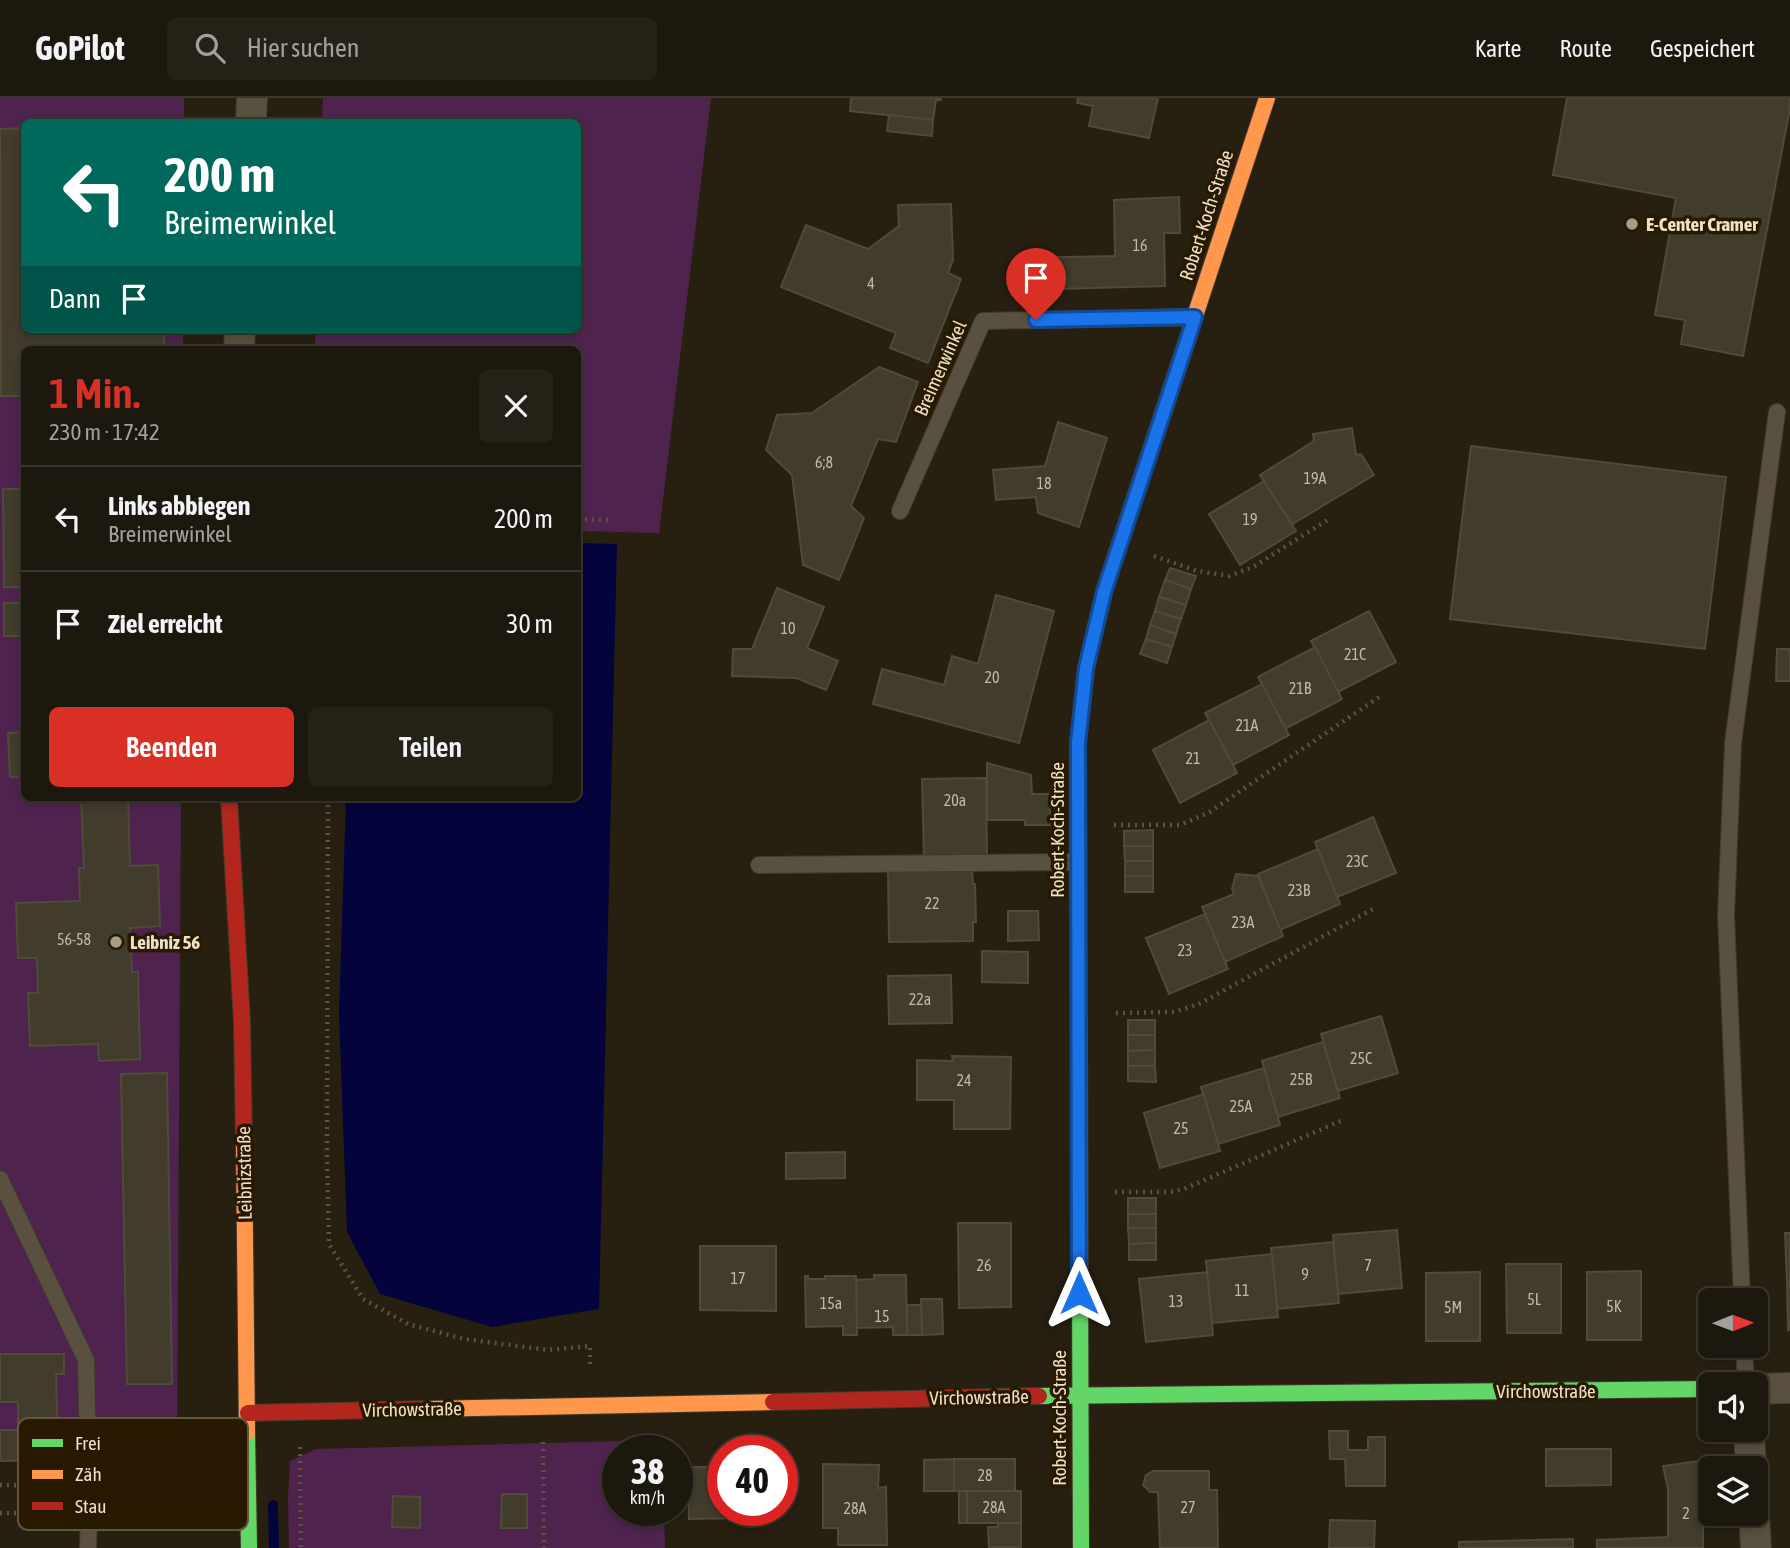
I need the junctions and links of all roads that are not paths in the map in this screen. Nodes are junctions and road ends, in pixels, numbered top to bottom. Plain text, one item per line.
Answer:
1 (252, 98) edge
2 (1267, 98) edge
3 (251, 119) edge
4 (1195, 317) junction
5 (1777, 412) dead end
6 (900, 511) dead end
7 (229, 801) edge
8 (1078, 862) junction
9 (759, 865) dead end
10 (0, 1179) edge
11 (1742, 1288) edge
12 (1790, 1388) edge
13 (1698, 1389) edge
14 (1768, 1389) edge
15 (1079, 1395) junction
16 (248, 1413) junction
17 (87, 1418) edge
18 (1755, 1526) edge
19 (89, 1530) edge
20 (88, 1548) edge
21 (249, 1548) edge
22 (1081, 1548) edge
23 (1756, 1548) edge

1 - 3 street
2 - 4 street, Robert-Koch-Straße
4 - 6 lane, Breimerwinkel
4 - 8 street, Robert-Koch-Straße
5 - 11 lane
7 - 16 street, Leibnizstraße
8 - 9 lane
8 - 15 street, Robert-Koch-Straße
10 - 17 lane
12 - 14 street
13 - 15 street, Virchowstraße
15 - 16 street, Virchowstraße
15 - 22 street, Robert-Koch-Straße
16 - 21 street, Leibnizstraße
18 - 23 street
19 - 20 lane

